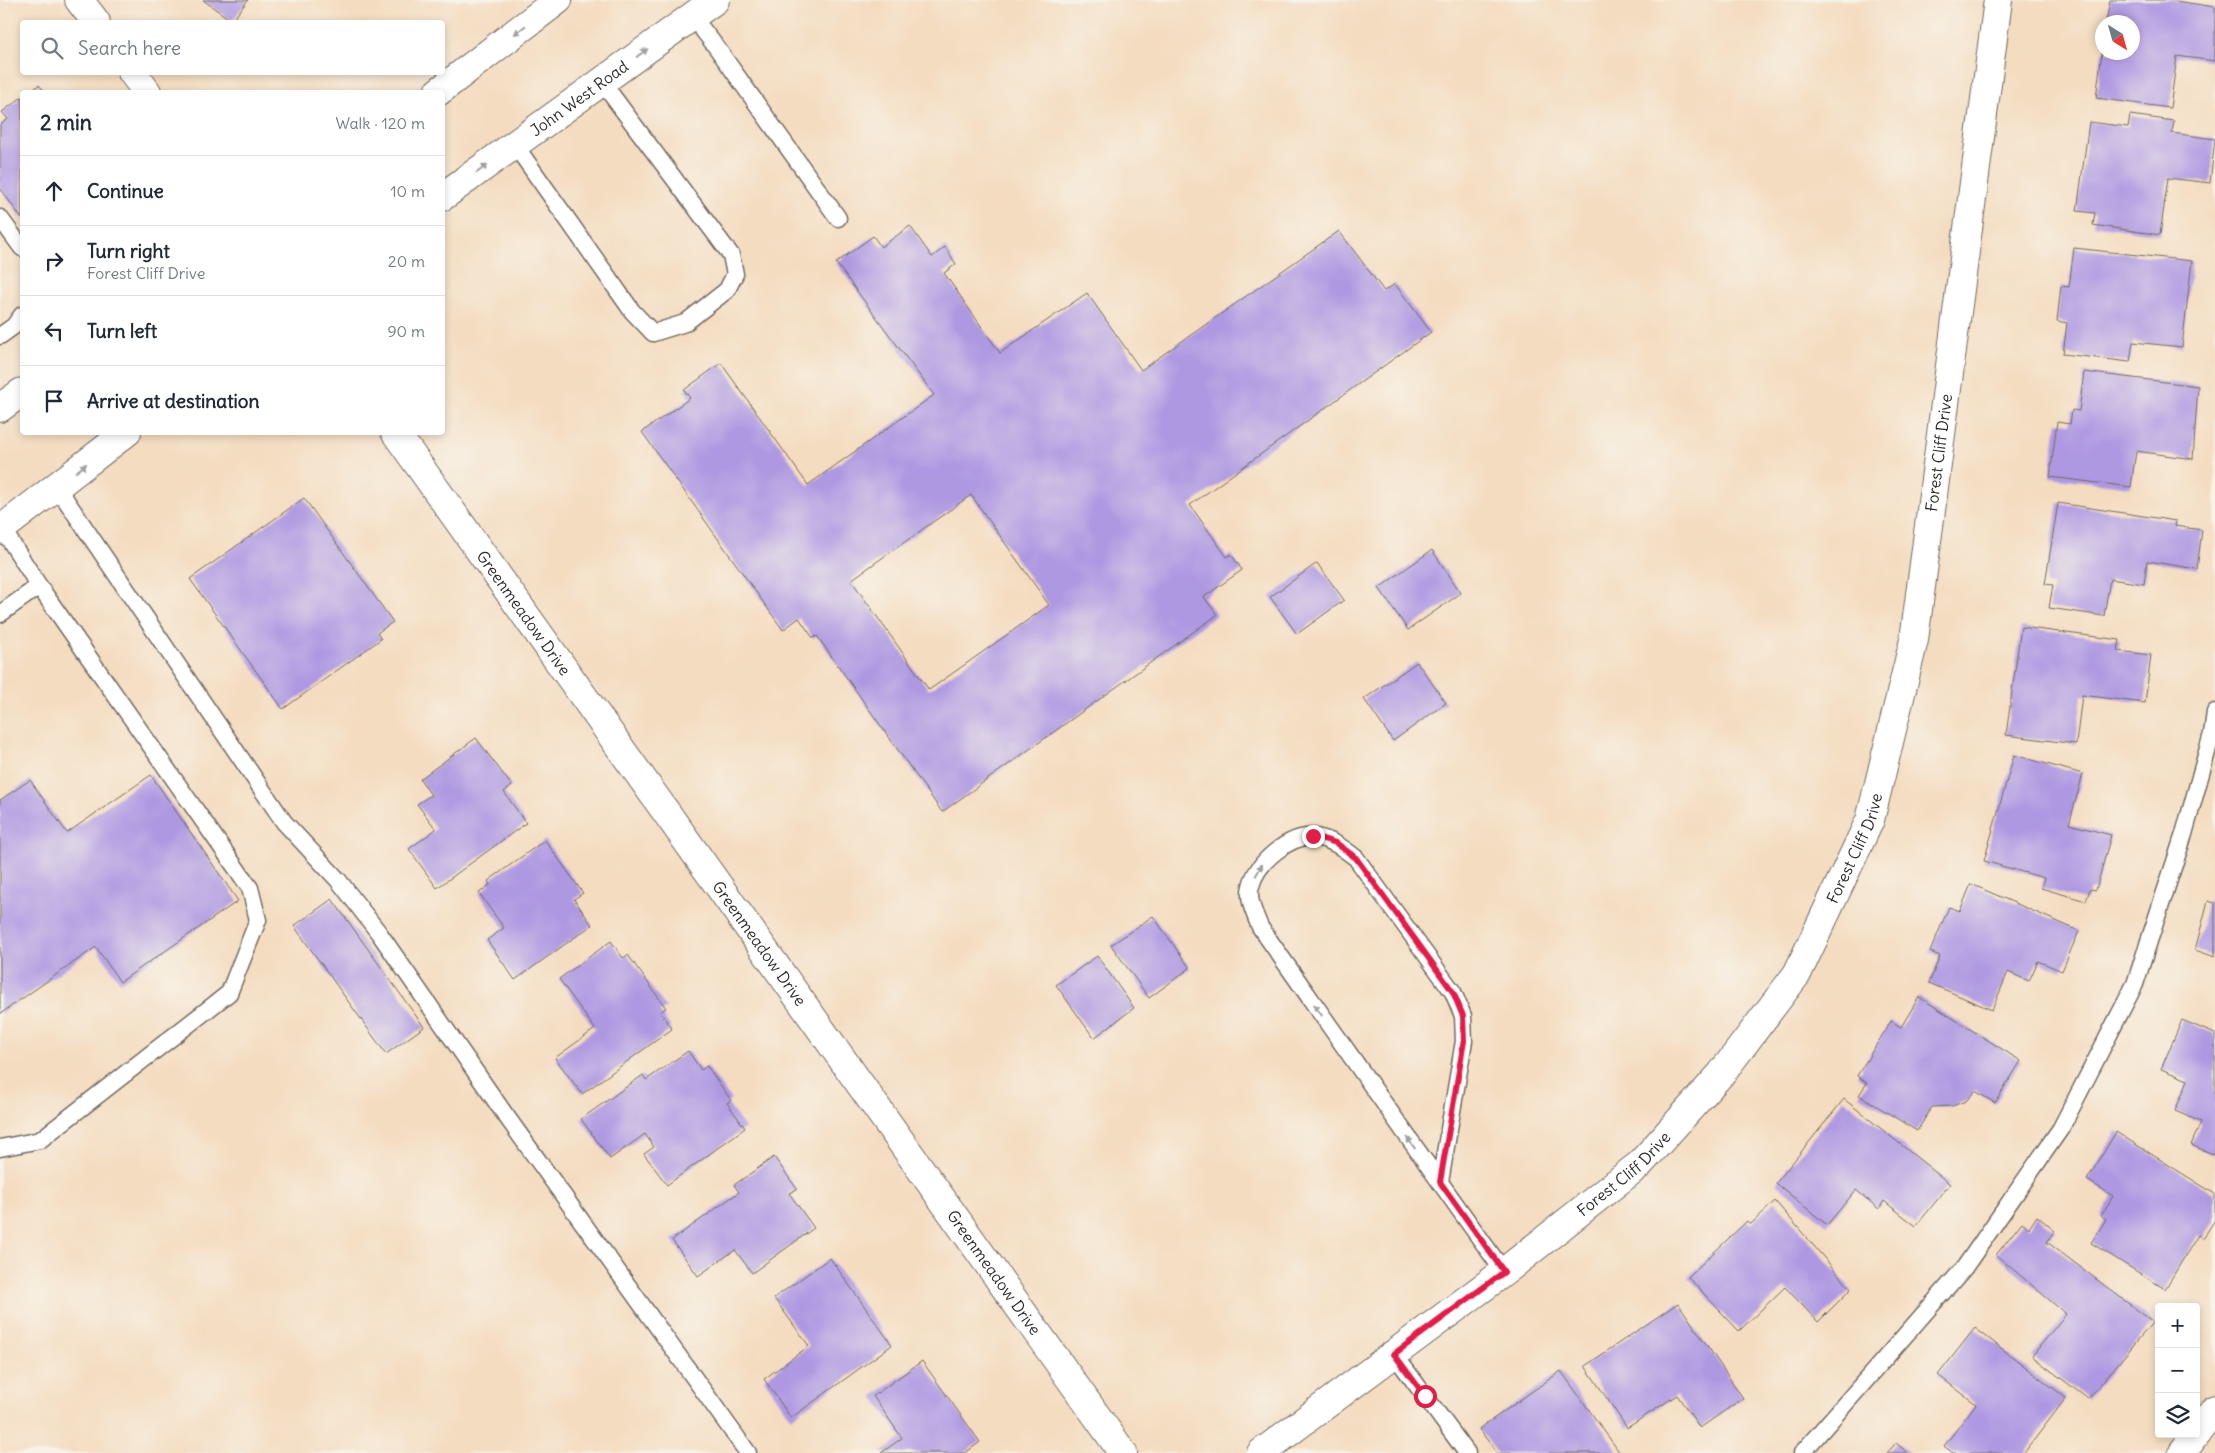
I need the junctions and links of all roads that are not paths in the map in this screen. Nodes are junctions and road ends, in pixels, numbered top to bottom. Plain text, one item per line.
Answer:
1 (80, 0) edge
2 (558, 0) edge
3 (715, 0) edge
4 (1998, 0) edge
5 (692, 16) junction
6 (95, 20) edge
7 (134, 75) edge
8 (602, 82) junction
9 (146, 90) edge
10 (441, 90) edge
11 (515, 145) junction
12 (445, 195) edge
13 (0, 218) edge
14 (838, 218) dead end
15 (20, 245) edge
16 (20, 318) edge
17 (0, 336) edge
18 (20, 393) edge
19 (0, 408) edge
20 (123, 435) edge
21 (397, 435) edge
22 (57, 487) junction
23 (1, 529) edge
24 (39, 586) junction
25 (0, 614) edge
26 (2215, 712) edge
27 (0, 1148) edge
28 (1440, 1182) junction
29 (1504, 1272) junction
30 (1394, 1354) junction
31 (2215, 1409) edge
32 (2200, 1429) edge
33 (2193, 1438) edge
34 (748, 1453) edge
35 (1123, 1453) edge
36 (1261, 1453) edge
37 (1467, 1453) edge
38 (1802, 1453) edge
39 (2182, 1453) edge

1 - 6 street
2 -> 10 street
3 - 5 street, John West Road
4 - 29 street, Forest Cliff Drive
8 -> 5 street, John West Road
5 - 14 lane
7 - 9 street
8 - 11 street, John West Road
8 - 11 lane
12 -> 11 street, John West Road
13 - 15 lane
16 - 17 lane
18 - 19 street
22 -> 20 street
21 - 35 street, Greenmeadow Drive
22 - 23 street
22 - 34 lane
23 - 24 lane
24 - 25 lane
24 - 27 lane
26 - 38 lane
28 -> 28 lane
28 - 29 lane
29 - 30 street, Forest Cliff Drive
30 - 36 street, Forest Cliff Drive
30 - 37 lane
31 - 32 street
33 - 39 street

